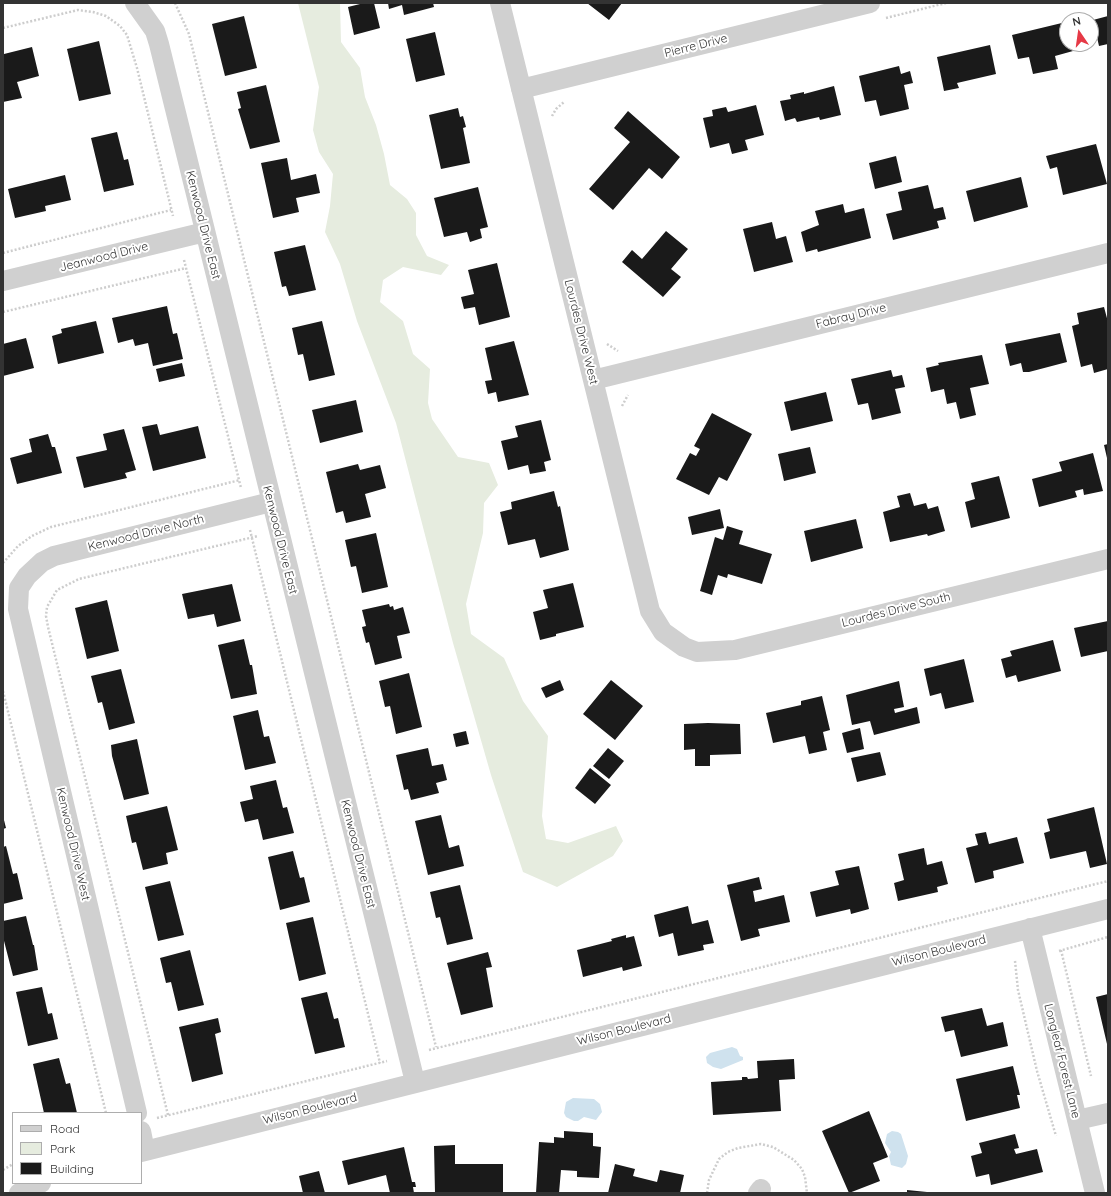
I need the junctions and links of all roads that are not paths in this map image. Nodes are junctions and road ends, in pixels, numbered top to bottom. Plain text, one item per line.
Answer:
1 (134, 3) edge
2 (500, 3) edge
3 (874, 11) edge
4 (521, 89) junction
5 (205, 232) junction
6 (1108, 253) edge
7 (3, 281) edge
8 (593, 380) junction
9 (271, 502) junction
10 (1108, 559) edge
11 (27, 576) joint
12 (684, 647) joint
13 (1108, 909) edge
14 (1030, 928) junction
15 (415, 1082) junction
16 (142, 1112) edge
17 (1108, 1113) edge
18 (1077, 1120) junction
19 (144, 1121) edge
20 (143, 1151) edge
21 (39, 1184) edge
22 (19, 1193) edge
23 (1096, 1193) edge

1 - 5 street, Kenwood Drive East
2 - 4 street, Lourdes Drive West
3 - 4 street, Pierre Drive
4 - 8 street, Lourdes Drive West
5 - 7 street, Jeanwood Drive
5 - 9 street, Kenwood Drive East
6 - 8 street, Fabray Drive
8 - 12 street, Lourdes Drive West
9 - 11 street, Kenwood Drive North
9 - 15 street, Kenwood Drive East
10 - 12 street, Lourdes Drive South
11 - 16 street, Kenwood Drive West
13 - 14 street, Wilson Boulevard
14 - 15 street, Wilson Boulevard
14 - 18 street, Longleaf Forest Lane
15 - 20 street, Wilson Boulevard
17 - 18 street
18 - 23 street, Longleaf Forest Lane
19 - 20 street, Kenwood Drive West
21 - 22 street

